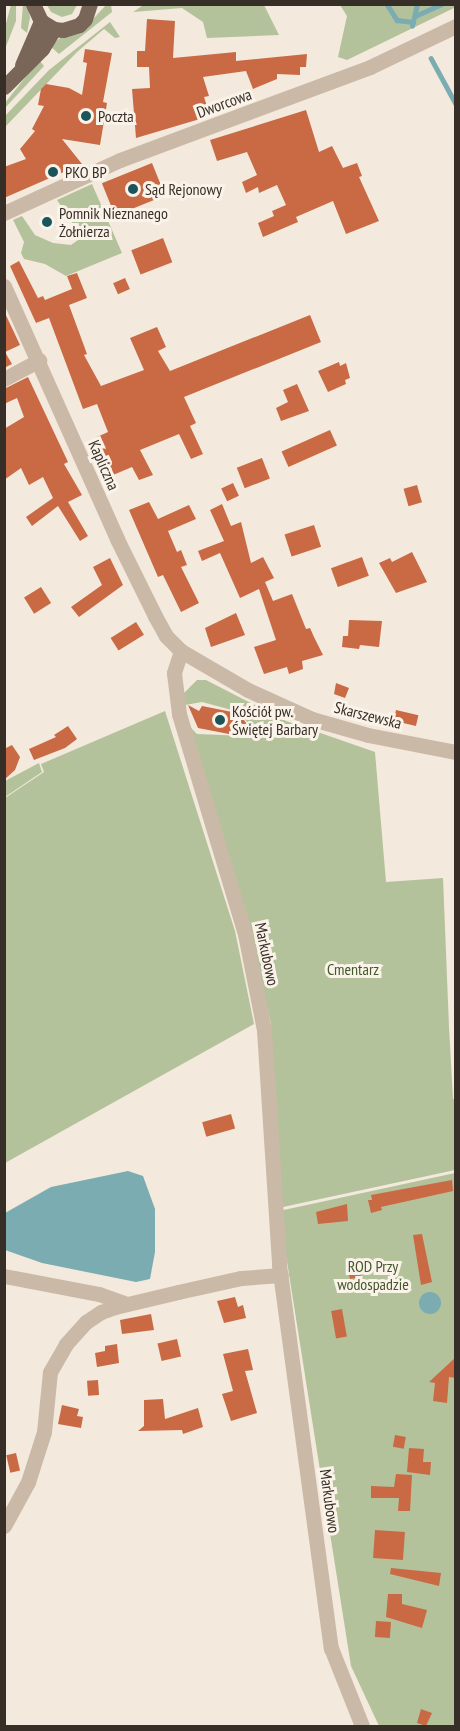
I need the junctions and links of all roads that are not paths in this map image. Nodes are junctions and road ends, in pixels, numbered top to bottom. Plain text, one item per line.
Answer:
1 (33, 4) edge
2 (90, 4) edge
3 (41, 21) junction
4 (456, 26) edge
5 (54, 30) junction
6 (20, 71) junction
7 (4, 87) edge
8 (4, 213) edge
9 (4, 286) edge
10 (39, 360) junction
11 (4, 379) edge
12 (181, 651) junction
13 (456, 752) edge
14 (280, 1275) junction
15 (4, 1276) edge
16 (126, 1304) junction
17 (4, 1526) edge
18 (362, 1726) edge

1 - 3 main road
2 - 5 main road
3 - 5 main road
3 - 6 main road
4 - 8 street, Dworcowa
5 - 6 main road
6 - 7 main road
9 - 10 street, Kapliczna
10 - 11 street
10 - 12 street, Kapliczna
12 - 13 street, Skarszewska
12 - 14 street, Markubowo
14 - 16 street
14 - 18 street, Markubowo
15 - 16 street
16 - 17 street

